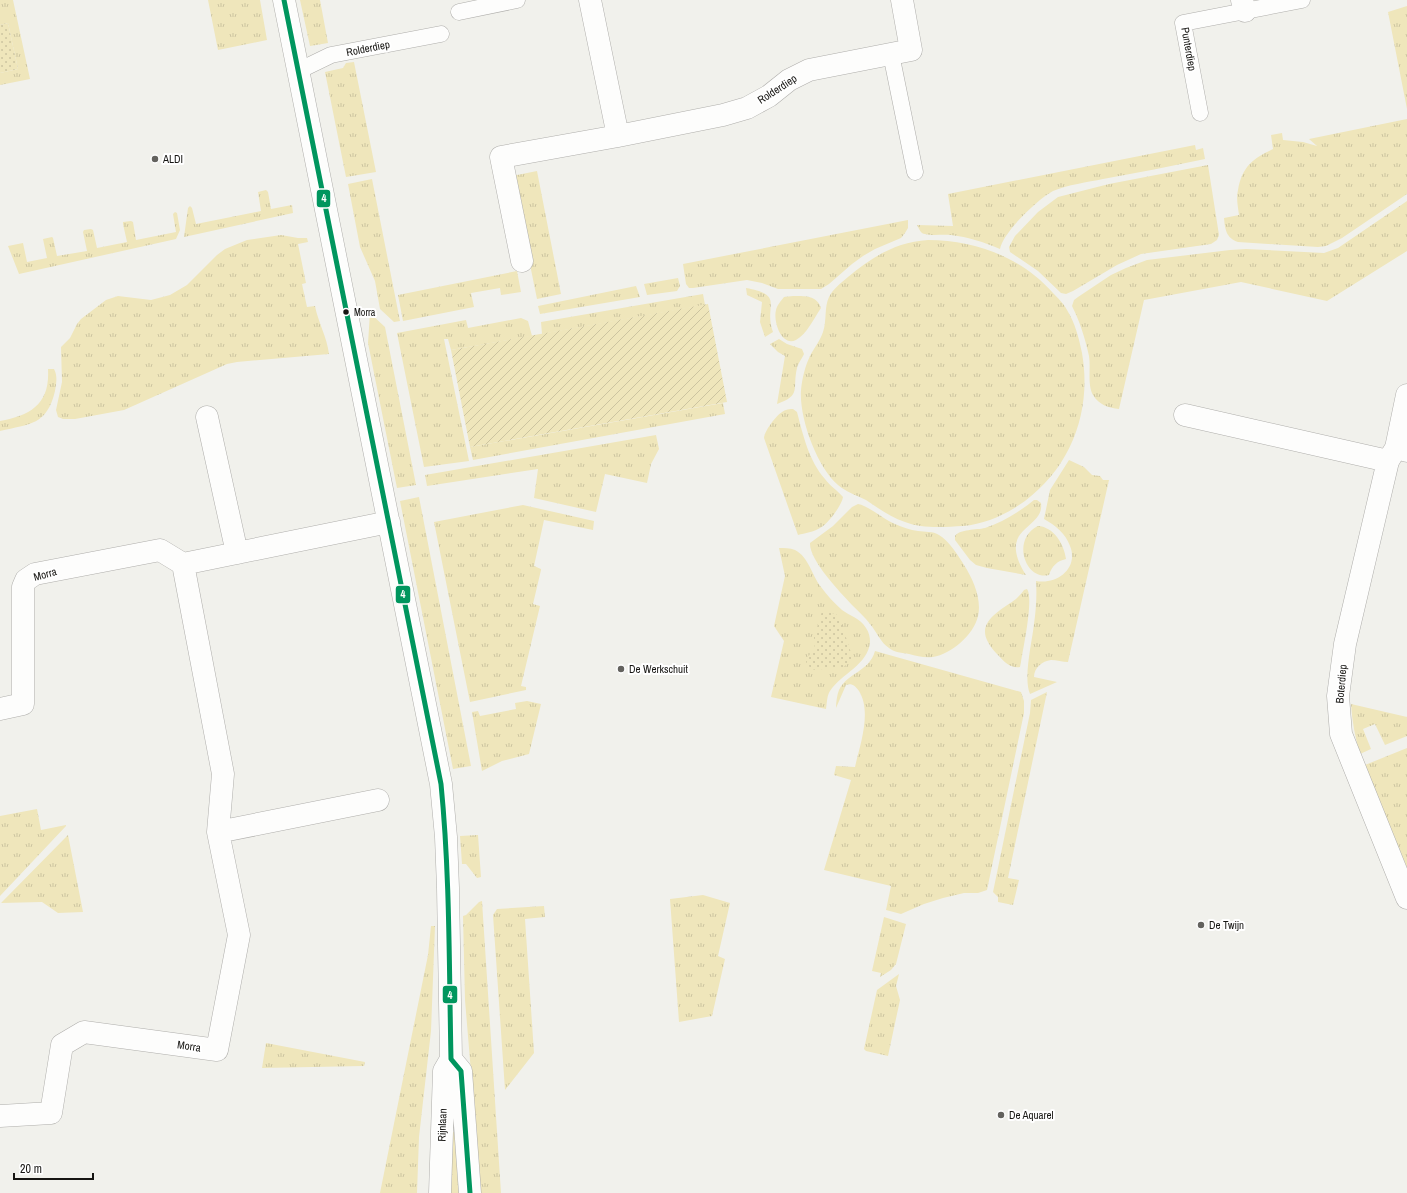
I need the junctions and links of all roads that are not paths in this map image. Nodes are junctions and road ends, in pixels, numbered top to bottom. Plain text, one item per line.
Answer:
1 (284, 0) edge
2 (517, 0) edge
3 (590, 0) edge
4 (902, 0) edge
5 (1302, 0) edge
6 (1243, 5) edge
7 (459, 12) dead end
8 (441, 34) dead end
9 (891, 54) junction
10 (298, 71) junction
11 (1200, 113) dead end
12 (618, 136) junction
13 (915, 172) dead end
14 (522, 261) dead end
15 (1407, 395) edge
16 (1185, 415) dead end
17 (207, 417) dead end
18 (1397, 453) edge
19 (389, 522) junction
20 (237, 553) junction
21 (183, 564) junction
22 (0, 709) edge
23 (378, 800) dead end
24 (218, 832) junction
25 (1407, 898) edge
26 (451, 1059) junction
27 (0, 1116) edge
28 (440, 1193) edge
29 (470, 1193) edge

1 - 10 street, Rijnlaan
2 - 7 lane
3 - 12 street
4 - 9 street, Rolderdiep
5 - 6 lane, Punterdiep
6 - 11 lane, Punterdiep
8 - 10 lane, Rolderdiep
9 - 12 street, Rolderdiep
9 - 13 lane
10 - 19 street, Rijnlaan
12 - 14 street, Rolderdiep
15 - 18 street, Boterdiep
16 - 18 street
17 - 20 street
18 - 25 street, Boterdiep
19 - 20 street
19 - 26 street, Rijnlaan
20 - 21 street
21 - 22 street, Morra
21 - 24 street, Morra
23 - 24 street
24 - 27 street, Morra
26 - 28 street, Rijnlaan
26 - 29 street, Rijnlaan

